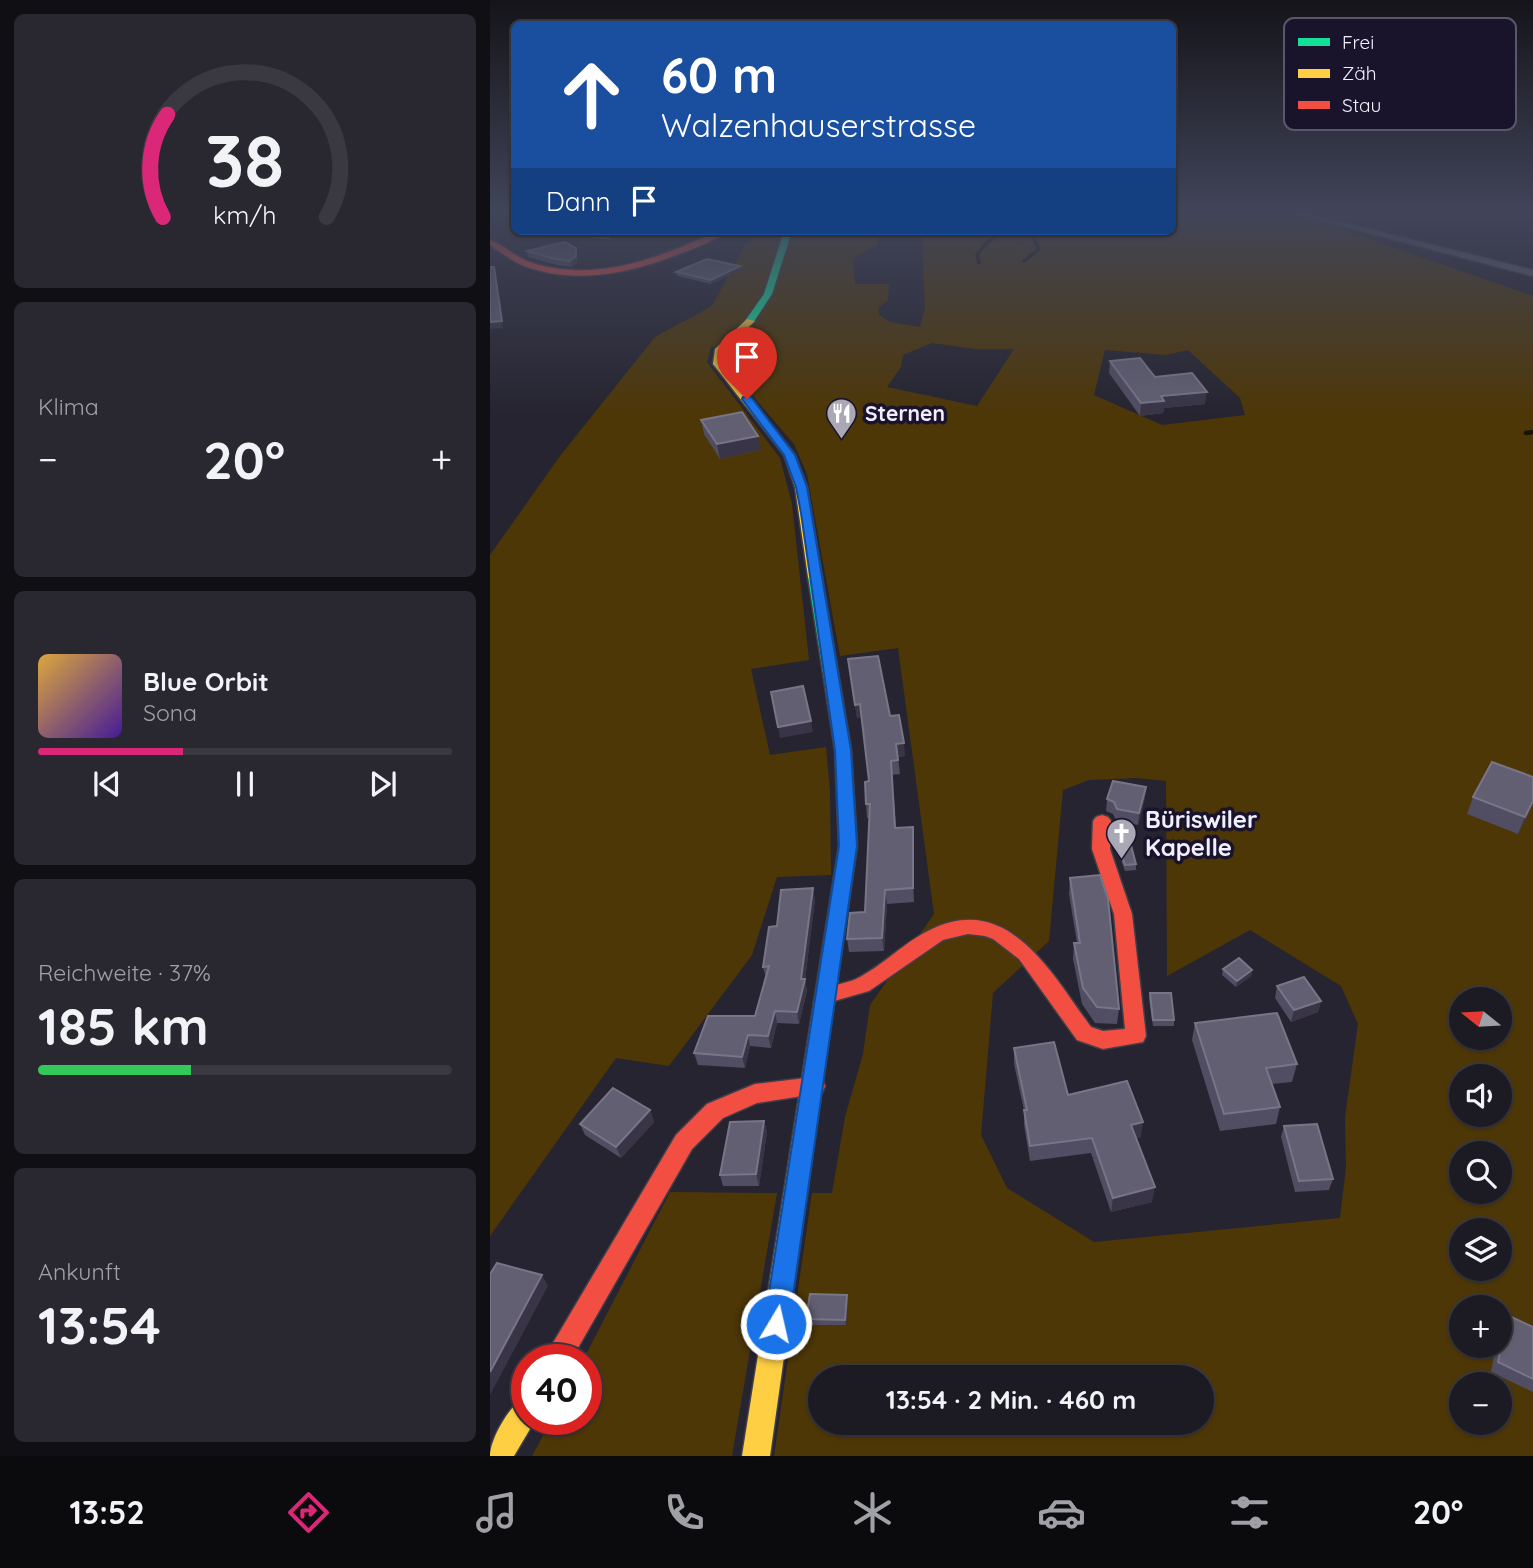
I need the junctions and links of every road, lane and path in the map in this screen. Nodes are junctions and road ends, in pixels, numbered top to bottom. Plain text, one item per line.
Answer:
1 (773, 279) edge
2 (1102, 821) dead end
3 (827, 995) junction
4 (814, 1086) junction
5 (565, 1344) edge
6 (512, 1435) edge
7 (499, 1456) edge
8 (756, 1456) edge

1 - 3 street
2 - 3 street
3 - 4 street
4 - 5 street
4 - 8 street
6 - 7 street

